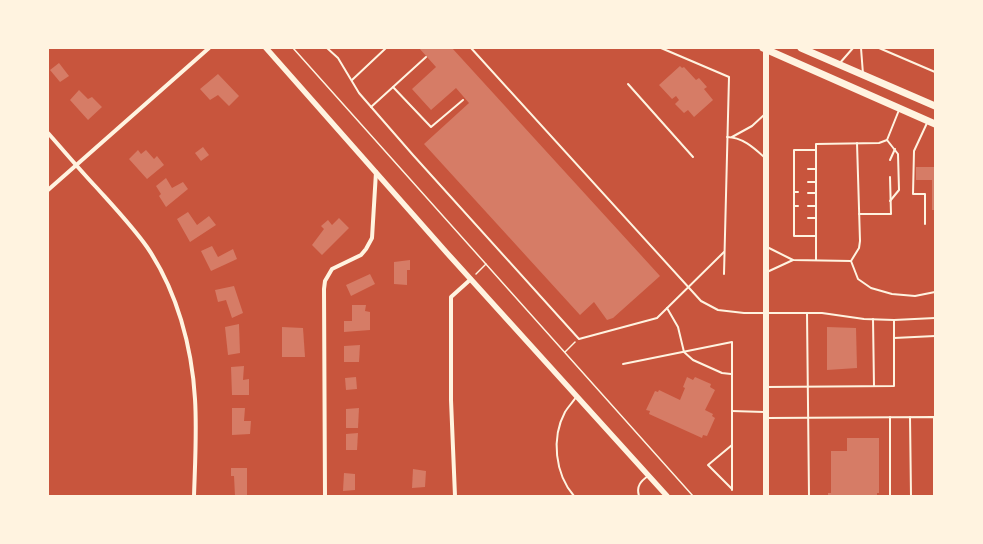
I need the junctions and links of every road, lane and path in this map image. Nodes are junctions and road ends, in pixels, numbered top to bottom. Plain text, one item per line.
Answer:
1 (209, 48) edge
2 (266, 48) edge
3 (293, 48) edge
4 (327, 48) edge
5 (386, 48) edge
6 (471, 48) edge
7 (660, 48) edge
8 (765, 48) edge
9 (801, 48) edge
10 (853, 48) edge
11 (861, 48) edge
12 (879, 48) edge
13 (426, 58) dead end
14 (839, 64) junction
15 (935, 72) edge
16 (863, 75) junction
17 (352, 80) junction
18 (628, 84) dead end
19 (393, 87) junction
20 (463, 100) dead end
21 (935, 106) edge
22 (371, 107) junction
23 (900, 109) junction
24 (766, 112) junction
25 (927, 121) junction
26 (935, 124) edge
27 (48, 133) edge
28 (727, 137) junction
29 (732, 137) junction
30 (887, 140) junction
31 (857, 143) junction
32 (895, 149) junction
33 (816, 150) junction
34 (693, 157) dead end
35 (766, 159) junction
36 (890, 160) dead end
37 (76, 165) junction
38 (794, 169) junction
39 (798, 169) dead end
40 (808, 169) dead end
41 (816, 169) junction
42 (376, 172) junction
43 (890, 177) dead end
44 (794, 182) junction
45 (798, 182) dead end
46 (808, 182) dead end
47 (816, 182) junction
48 (48, 190) edge
49 (794, 192) junction
50 (798, 192) dead end
51 (808, 193) dead end
52 (816, 193) junction
53 (890, 202) junction
54 (794, 206) junction
55 (798, 206) dead end
56 (808, 206) dead end
57 (816, 206) junction
58 (859, 214) junction
59 (794, 218) junction
60 (798, 218) dead end
61 (808, 218) dead end
62 (816, 218) junction
63 (925, 224) dead end
64 (816, 236) junction
65 (766, 246) junction
66 (724, 252) junction
67 (793, 260) junction
68 (816, 260) junction
69 (851, 261) junction
70 (486, 264) junction
71 (766, 272) junction
72 (724, 274) dead end
73 (470, 279) junction
74 (689, 288) junction
75 (935, 292) edge
76 (667, 308) junction
77 (807, 313) junction
78 (766, 314) junction
79 (935, 318) edge
80 (873, 319) junction
81 (894, 320) junction
82 (935, 336) edge
83 (579, 338) junction
84 (894, 338) junction
85 (564, 352) junction
86 (684, 352) junction
87 (623, 364) dead end
88 (732, 374) junction
89 (874, 386) junction
90 (766, 387) junction
91 (808, 387) junction
92 (577, 396) junction
93 (732, 411) junction
94 (766, 415) junction
95 (890, 417) junction
96 (910, 417) junction
97 (808, 418) junction
98 (732, 445) junction
99 (649, 476) junction
100 (194, 496) edge
101 (325, 496) edge
102 (455, 496) edge
103 (574, 496) edge
104 (639, 496) edge
105 (668, 496) edge
106 (693, 496) edge
107 (766, 496) edge
108 (809, 496) edge
109 (890, 496) edge
110 (911, 496) edge
111 (934, 496) edge

1 - 37 street
2 - 42 street
3 - 70 path
4 - 17 lane
5 - 17 lane
6 - 74 lane
7 - 28 lane
8 - 23 main road
8 - 24 main road
9 - 14 main road
10 - 14 lane
11 - 16 lane
12 - 15 lane
13 - 19 lane
14 - 16 main road
16 - 21 main road
17 - 22 lane
18 - 34 lane
19 - 20 lane
19 - 22 lane
22 - 83 lane
23 - 25 main road
23 - 30 lane
24 - 29 lane
24 - 35 main road
25 - 26 main road
25 - 63 lane
27 - 37 street
28 - 29 lane
28 - 66 lane
29 - 35 lane
30 - 31 lane
30 - 32 lane
31 - 33 lane
31 - 58 lane
32 - 36 lane
32 - 53 lane
33 - 38 lane
33 - 41 lane
35 - 65 main road
37 - 48 street
37 - 100 street
38 - 39 lane
38 - 44 lane
40 - 41 lane
41 - 47 lane
42 - 73 street
42 - 101 street
43 - 53 lane
44 - 45 lane
44 - 49 lane
46 - 47 lane
47 - 52 lane
49 - 50 lane
49 - 54 lane
51 - 52 lane
52 - 57 lane
53 - 58 lane
54 - 55 lane
54 - 59 lane
56 - 57 lane
57 - 62 lane
58 - 69 lane
59 - 60 lane
59 - 64 lane
61 - 62 lane
62 - 64 lane
64 - 68 lane
65 - 67 lane
65 - 71 main road
66 - 72 lane
66 - 74 lane
67 - 68 lane
67 - 71 lane
68 - 69 lane
69 - 75 lane
70 - 73 path
70 - 85 path
71 - 78 main road
73 - 92 street
73 - 102 street
74 - 76 lane
74 - 78 lane
76 - 83 lane
76 - 86 lane
77 - 78 lane
77 - 80 lane
77 - 91 lane
78 - 90 main road
79 - 81 lane
80 - 81 lane
80 - 89 lane
81 - 84 lane
82 - 84 lane
83 - 85 path
84 - 89 lane
85 - 106 path
86 - 87 lane
86 - 88 lane
86 - 88 lane
88 - 93 lane
89 - 91 lane
90 - 91 lane
90 - 94 main road
91 - 97 lane
92 - 99 street
92 - 103 lane
93 - 94 lane
93 - 98 lane
94 - 97 lane
94 - 107 main road
95 - 96 lane
95 - 97 lane
95 - 109 lane
96 - 110 lane
96 - 111 lane
97 - 108 lane
98 - 98 lane
99 - 104 lane
99 - 105 street

